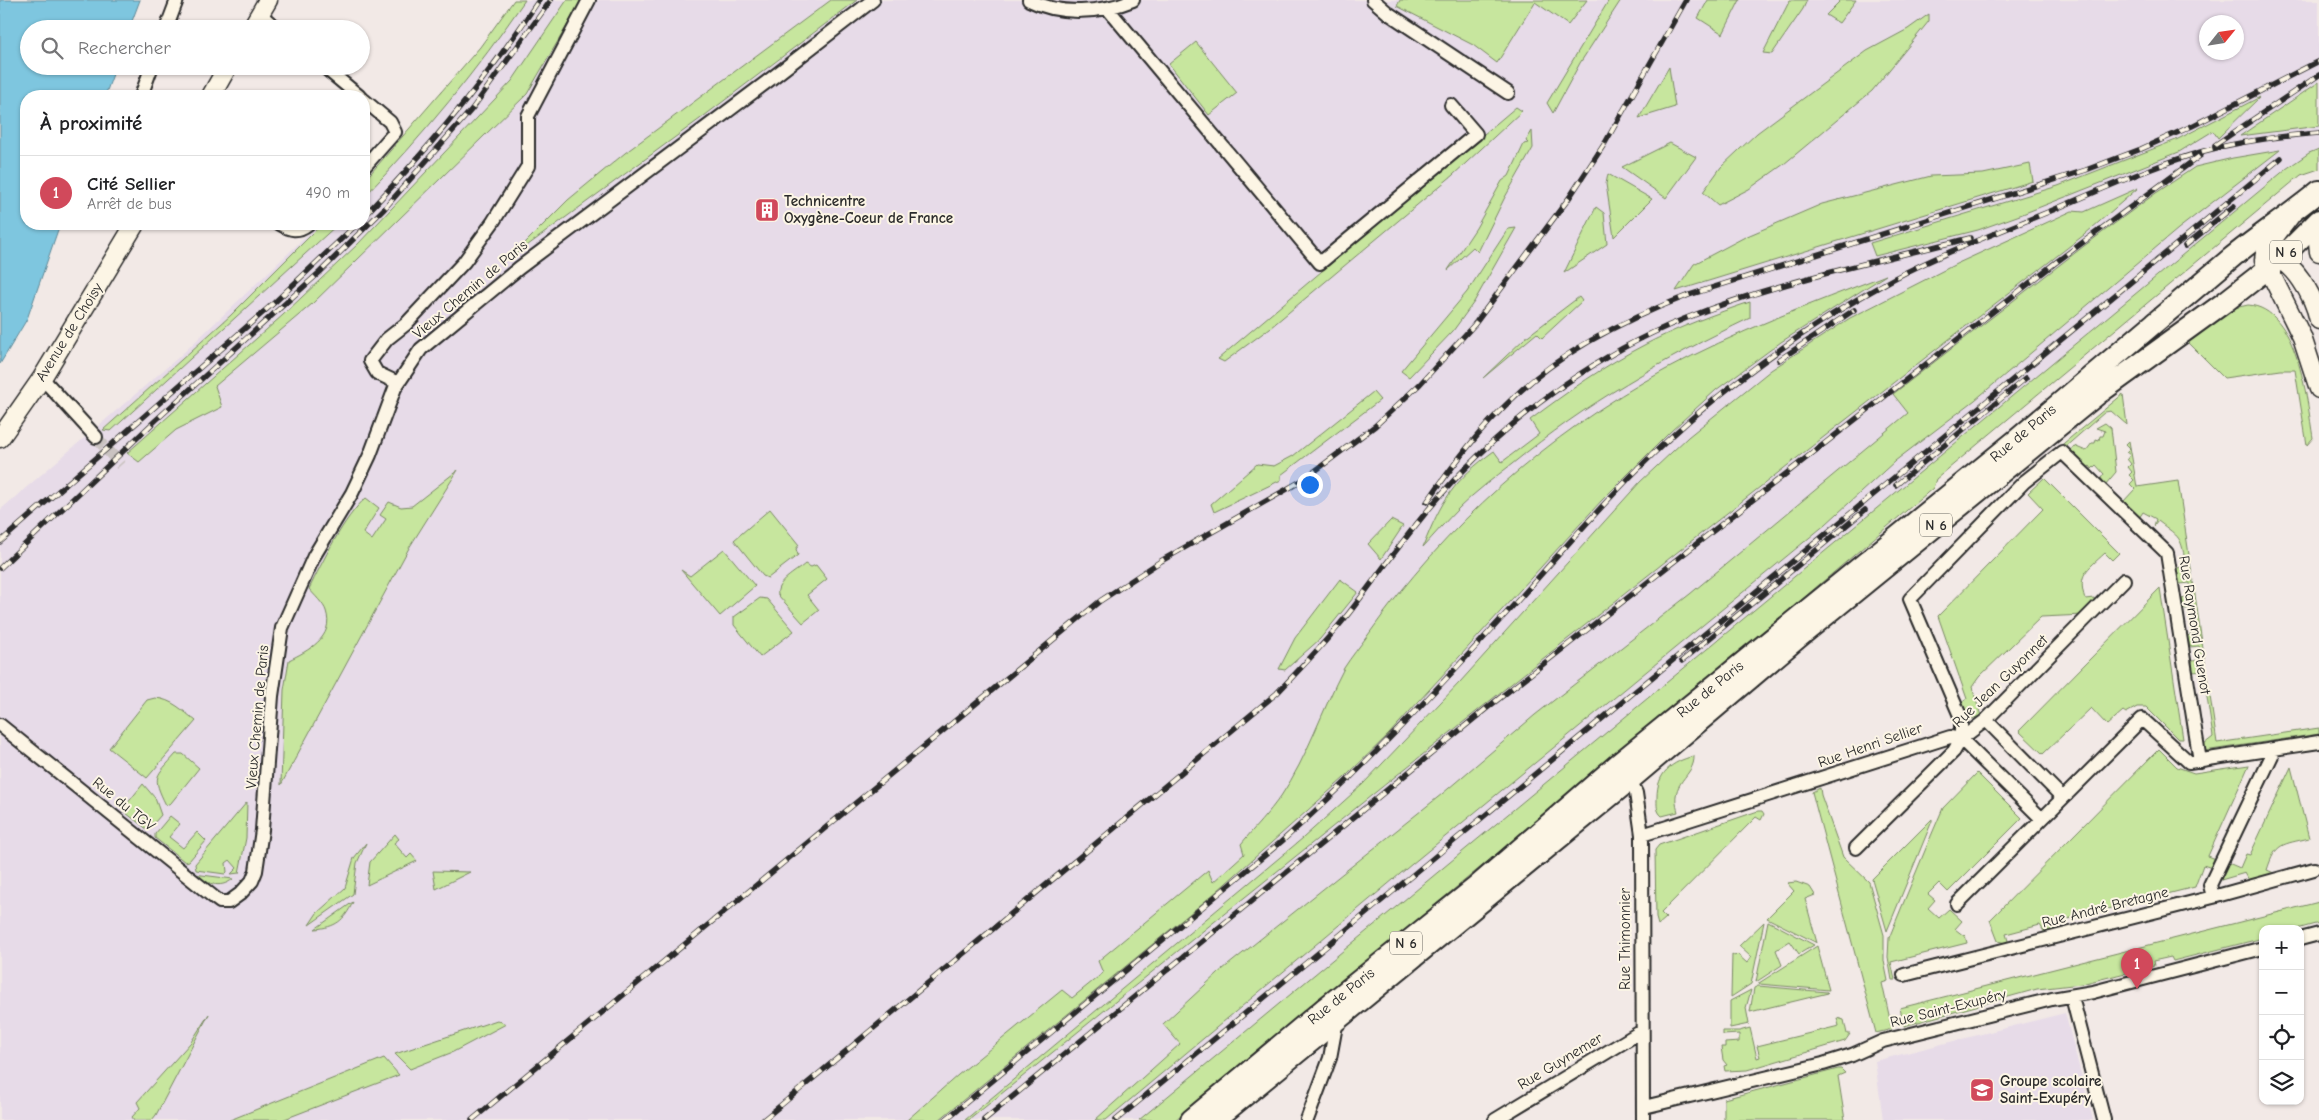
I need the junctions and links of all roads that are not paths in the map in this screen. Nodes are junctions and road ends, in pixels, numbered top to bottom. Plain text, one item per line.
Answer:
1 (177, 0) edge
2 (589, 0) edge
3 (872, 0) edge
4 (1029, 0) edge
5 (1134, 0) edge
6 (1373, 0) edge
7 (1108, 9) junction
8 (169, 20) edge
9 (149, 75) edge
10 (223, 75) edge
11 (334, 75) edge
12 (144, 90) edge
13 (214, 90) edge
14 (352, 90) edge
15 (1508, 93) dead end
16 (370, 105) edge
17 (1451, 105) dead end
18 (370, 160) edge
19 (2319, 191) edge
20 (2291, 215) junction
21 (2319, 222) edge
22 (131, 230) edge
23 (2319, 252) edge
24 (2230, 259) junction
25 (2271, 261) junction
26 (2319, 320) edge
27 (42, 378) junction
28 (398, 383) junction
29 (2319, 389) edge
30 (96, 437) tunnel mouth
31 (0, 438) edge
32 (2124, 580) dead end
33 (1986, 720) junction
34 (0, 726) edge
35 (1961, 740) junction
36 (2319, 742) edge
37 (2275, 749) junction
38 (2200, 761) junction
39 (1625, 772) junction
40 (2063, 798) junction
41 (2042, 819) junction
42 (1642, 835) junction
43 (1856, 848) dead end
44 (2314, 869) dead end
45 (2213, 897) junction
46 (229, 902) joint
47 (1957, 904) dead end
48 (2319, 934) edge
49 (2304, 938) edge
50 (2259, 949) edge
51 (1904, 975) dead end
52 (2072, 997) junction
53 (1337, 1020) junction
54 (1642, 1031) junction
55 (1644, 1107) junction
56 (1191, 1120) edge
57 (1215, 1120) edge
58 (1307, 1120) edge
59 (1495, 1120) edge
60 (1643, 1120) edge
61 (2104, 1120) edge

1 - 8 street
2 - 28 street
3 - 28 street, Vieux Chemin de Paris
4 - 7 street
5 - 7 street
6 - 15 street
7 - 17 street
9 - 12 street
10 - 13 main road
11 - 14 street
16 - 18 street
19 - 20 main road, N 6
20 - 24 main road, N 6
20 - 25 main road
21 - 23 main road
21 - 25 main road, N 6
22 - 27 main road, Avenue de Choisy
24 - 25 main road
24 - 39 main road, Rue de Paris / N 6
25 - 26 main road
25 - 29 main road
25 - 39 main road, Rue de Paris / N 6
27 - 30 street
27 - 31 main road, Avenue de Choisy
28 - 46 street, Vieux Chemin de Paris
32 - 33 street, Rue Jean Guyonnet
33 - 35 street, Rue Jean Guyonnet
33 - 40 street
34 - 46 street, Rue du TGV
35 - 38 street, Rue Raymond Guenot
35 - 41 street
35 - 42 street, Rue Henri Sellier
35 - 43 street, Rue Jean Guyonnet
36 - 37 street
37 - 38 street
37 - 45 street
38 - 40 street
39 - 42 street, Rue Thimonnier
39 - 53 main road, Rue de Paris / N 6
39 - 56 main road, Rue de Paris / N 6
40 - 41 street
41 - 47 street
42 - 54 street, Rue Thimonnier
44 - 45 street, Rue André Bretagne
45 - 51 street, Rue André Bretagne
48 - 49 street
50 - 52 street, Rue Saint-Exupéry
52 - 55 street, Rue Saint-Exupéry
52 - 61 street
53 - 57 main road, Rue de Paris / N 6
53 - 58 street
54 - 55 street, Rue Thimonnier
54 - 59 street, Rue Guynemer
55 - 60 street, Rue Thimonnier

